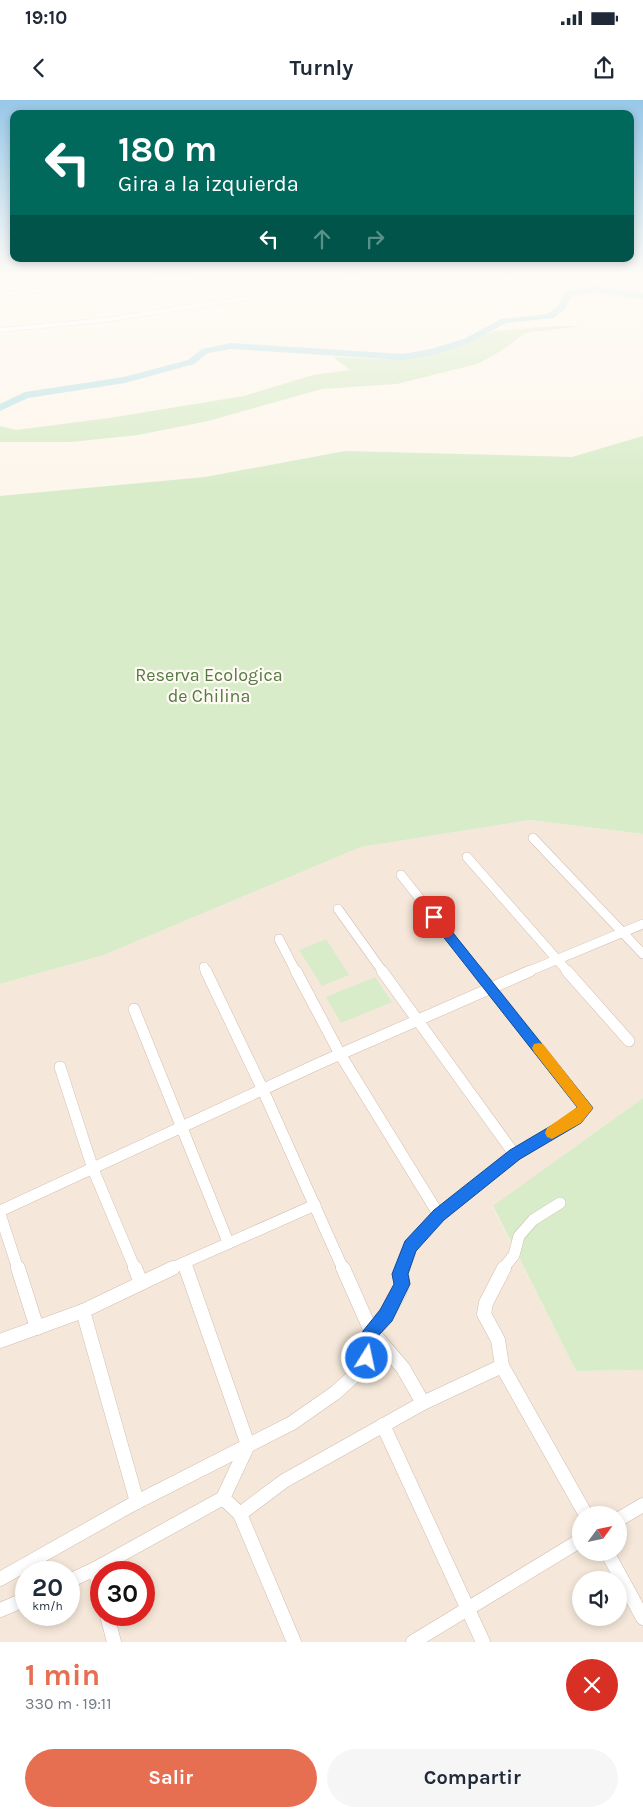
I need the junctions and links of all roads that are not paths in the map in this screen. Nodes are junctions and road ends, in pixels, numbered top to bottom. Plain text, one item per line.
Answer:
1 (533, 838) dead end
2 (466, 857) dead end
3 (400, 875) dead end
4 (338, 909) dead end
5 (643, 924) edge
6 (622, 932) junction
7 (279, 939) dead end
8 (643, 954) edge
9 (557, 958) junction
10 (204, 967) dead end
11 (490, 988) junction
12 (134, 1010) dead end
13 (417, 1020) junction
14 (629, 1041) dead end
15 (340, 1054) junction
16 (60, 1067) dead end
17 (262, 1088) junction
18 (180, 1128) junction
19 (515, 1155) junction
20 (93, 1168) junction
21 (560, 1203) dead end
22 (315, 1205) junction
23 (0, 1212) edge
24 (439, 1215) junction
25 (228, 1242) junction
26 (184, 1262) junction
27 (141, 1283) junction
28 (83, 1311) junction
29 (37, 1328) junction
30 (371, 1331) junction
31 (0, 1341) edge
32 (502, 1366) junction
33 (423, 1403) junction
34 (383, 1425) junction
35 (248, 1445) junction
36 (223, 1498) junction
37 (137, 1502) junction
38 (643, 1505) edge
39 (581, 1506) edge
40 (240, 1514) junction
41 (628, 1514) edge
42 (572, 1545) edge
43 (109, 1561) edge
44 (612, 1561) edge
45 (0, 1579) edge
46 (15, 1604) edge
47 (467, 1608) junction
48 (0, 1610) edge
49 (643, 1618) edge
50 (110, 1626) edge
51 (114, 1642) edge
52 (294, 1642) edge
53 (413, 1642) edge
54 (483, 1642) edge

1 - 6 street
2 - 9 street
3 - 11 street
4 - 13 street
5 - 6 street
6 - 8 street
6 - 9 street
7 - 15 street
9 - 11 street
9 - 14 street
10 - 17 street
11 - 13 street
11 - 19 street
12 - 18 street
13 - 15 street
13 - 19 street
15 - 17 street
15 - 24 street
16 - 20 street
17 - 18 street
17 - 22 street
18 - 20 street
18 - 25 street
19 - 24 street
20 - 23 street
20 - 27 street
21 - 32 street
22 - 25 street
22 - 30 street
23 - 29 street
24 - 30 street
25 - 26 street
26 - 27 street
26 - 35 street
27 - 28 street
28 - 29 street
28 - 37 street
29 - 31 street
30 - 33 street
30 - 35 street
32 - 33 street
32 - 39 street
33 - 34 street
34 - 40 street
34 - 47 street
35 - 36 street
35 - 37 street
36 - 40 street
36 - 43 street
37 - 45 street
38 - 41 street
40 - 52 street
42 - 47 street
44 - 49 street
46 - 48 street
47 - 53 street
47 - 54 street
50 - 51 street

